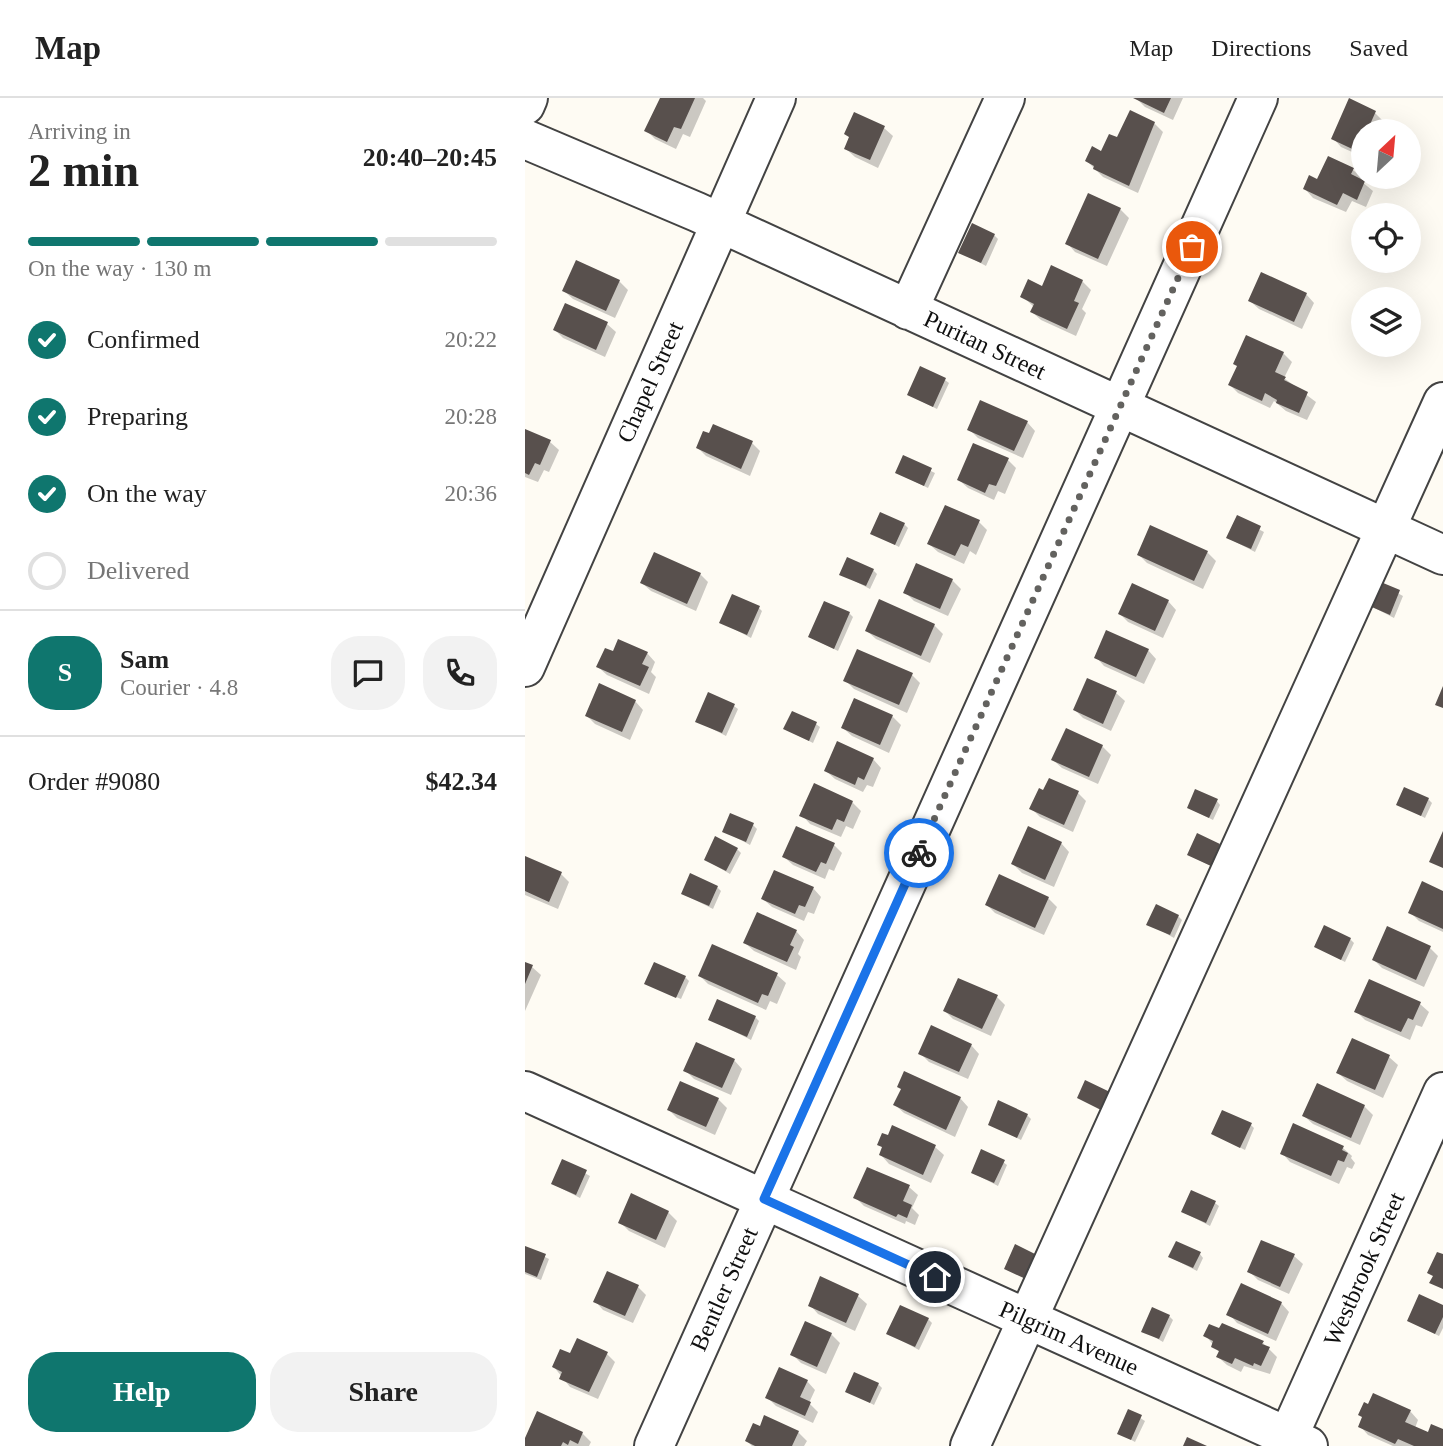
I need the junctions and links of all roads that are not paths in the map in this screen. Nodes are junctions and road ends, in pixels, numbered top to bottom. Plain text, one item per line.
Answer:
1 (528, 98) edge
2 (776, 98) edge
3 (1005, 98) edge
4 (1258, 98) edge
5 (525, 105) edge
6 (525, 139) edge
7 (720, 223) junction
8 (908, 310) junction
9 (1443, 402) edge
10 (1119, 407) junction
11 (1387, 528) junction
12 (1443, 555) edge
13 (525, 667) edge
14 (525, 1091) edge
15 (1443, 1092) edge
16 (764, 1199) junction
17 (1027, 1319) junction
18 (1293, 1443) edge
19 (654, 1446) edge
20 (970, 1446) edge

1 - 5 street
2 - 7 street, Chapel Street
3 - 8 street
4 - 10 street, Bentler Street
6 - 7 street, Puritan Street
7 - 8 street, Puritan Street
7 - 13 street, Chapel Street
8 - 10 street, Puritan Street
9 - 11 street
10 - 11 street, Puritan Street
10 - 16 street, Bentler Street
11 - 12 street, Puritan Street
11 - 17 street
14 - 16 street, Pilgrim Avenue
15 - 18 street, Westbrook Street
16 - 17 street, Pilgrim Avenue
16 - 19 street, Bentler Street
17 - 18 street, Pilgrim Avenue
17 - 20 street

